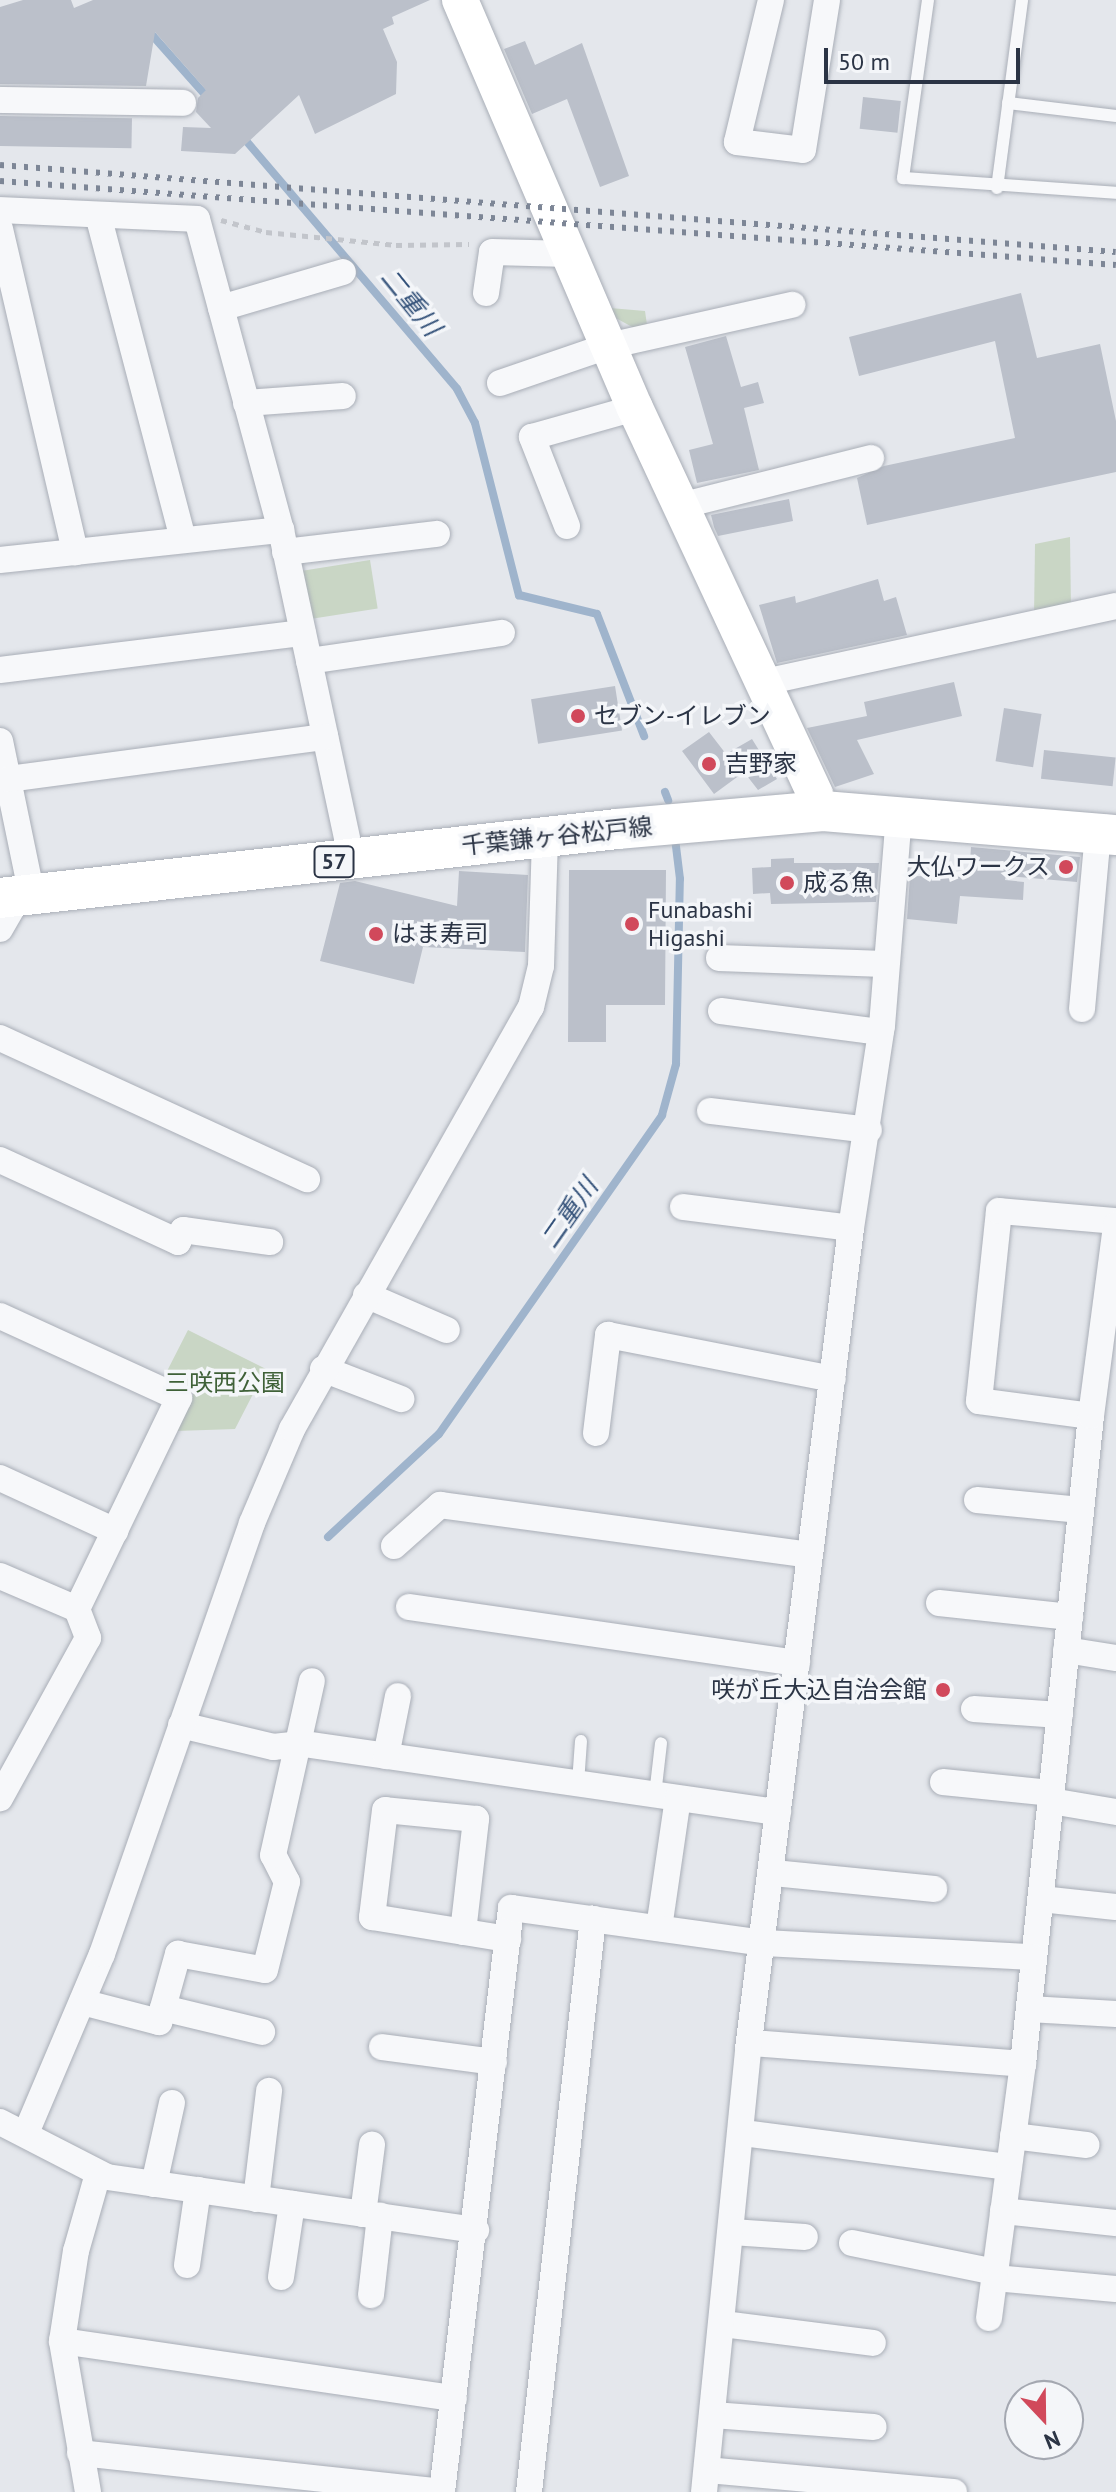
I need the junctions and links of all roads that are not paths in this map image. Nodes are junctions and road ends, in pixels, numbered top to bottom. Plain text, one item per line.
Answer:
1 (460, 0) edge
2 (771, 0) edge
3 (827, 0) edge
4 (928, 0) edge
5 (1022, 0) edge
6 (0, 100) edge
7 (183, 103) dead end
8 (1008, 103) junction
9 (1116, 116) edge
10 (997, 188) junction
11 (1116, 193) edge
12 (0, 210) edge
13 (98, 215) junction
14 (0, 229) edge
15 (569, 254) junction
16 (343, 272) dead end
17 (486, 293) dead end
18 (792, 305) dead end
19 (221, 308) junction
20 (608, 346) junction
21 (500, 383) dead end
22 (343, 396) dead end
23 (246, 403) junction
24 (635, 408) junction
25 (871, 458) dead end
26 (680, 506) junction
27 (567, 526) dead end
28 (437, 534) dead end
29 (183, 540) junction
30 (283, 541) junction
31 (75, 552) junction
32 (0, 560) edge
33 (1116, 606) edge
34 (303, 633) junction
35 (502, 633) dead end
36 (309, 661) junction
37 (0, 670) edge
38 (760, 683) junction
39 (325, 737) junction
40 (0, 741) edge
41 (9, 779) junction
42 (819, 803) junction
43 (899, 814) junction
44 (1107, 834) edge
45 (545, 837) junction
46 (349, 849) junction
47 (16, 899) edge
48 (719, 958) dead end
49 (884, 964) junction
50 (1082, 1009) dead end
51 (721, 1011) dead end
52 (881, 1032) junction
53 (0, 1038) edge
54 (710, 1111) dead end
55 (869, 1130) junction
56 (0, 1160) edge
57 (307, 1179) dead end
58 (683, 1207) dead end
59 (1116, 1223) edge
60 (851, 1228) junction
61 (270, 1242) dead end
62 (366, 1295) junction
63 (1111, 1295) edge
64 (0, 1316) edge
65 (447, 1330) dead end
66 (323, 1369) junction
67 (833, 1379) junction
68 (401, 1399) dead end
69 (1091, 1416) junction
70 (596, 1433) dead end
71 (0, 1478) edge
72 (977, 1500) dead end
73 (1081, 1510) junction
74 (115, 1531) junction
75 (394, 1546) dead end
76 (810, 1555) junction
77 (0, 1576) edge
78 (939, 1603) dead end
79 (409, 1607) dead end
80 (77, 1609) junction
81 (1070, 1617) junction
82 (1066, 1650) junction
83 (1116, 1658) edge
84 (797, 1663) junction
85 (312, 1681) dead end
86 (398, 1696) dead end
87 (974, 1709) dead end
88 (1060, 1715) junction
89 (181, 1725) junction
90 (581, 1741) dead end
91 (661, 1743) dead end
92 (293, 1745) junction
93 (386, 1756) junction
94 (943, 1782) dead end
95 (578, 1783) junction
96 (666, 1796) junction
97 (1051, 1797) junction
98 (0, 1798) edge
99 (778, 1812) junction
100 (1116, 1812) edge
101 (774, 1873) junction
102 (934, 1889) dead end
103 (1041, 1899) junction
104 (1116, 1907) edge
105 (593, 1919) junction
106 (659, 1928) junction
107 (463, 1932) junction
108 (508, 1939) junction
109 (763, 1943) junction
110 (1034, 1957) junction
111 (82, 2002) junction
112 (163, 2008) junction
113 (1029, 2009) junction
114 (1116, 2014) edge
115 (262, 2032) dead end
116 (752, 2043) junction
117 (382, 2047) dead end
118 (494, 2062) junction
119 (1023, 2064) junction
120 (269, 2091) dead end
121 (172, 2103) dead end
122 (0, 2122) edge
123 (26, 2133) junction
124 (743, 2133) junction
125 (1013, 2136) junction
126 (372, 2145) dead end
127 (1086, 2145) dead end
128 (1009, 2167) junction
129 (98, 2174) junction
130 (154, 2184) junction
131 (198, 2190) junction
132 (256, 2199) junction
133 (292, 2204) junction
134 (1003, 2211) junction
135 (371, 2215) junction
136 (1116, 2223) edge
137 (476, 2230) junction
138 (732, 2232) junction
139 (805, 2237) dead end
140 (852, 2243) dead end
141 (187, 2265) dead end
142 (995, 2275) junction
143 (281, 2277) dead end
144 (1116, 2289) edge
145 (371, 2295) dead end
146 (989, 2318) dead end
147 (723, 2324) junction
148 (62, 2341) junction
149 (873, 2343) dead end
150 (454, 2398) junction
151 (713, 2415) junction
152 (874, 2427) dead end
153 (80, 2453) junction
154 (706, 2481) edge
155 (88, 2492) edge
156 (442, 2492) edge
157 (529, 2492) edge
158 (954, 2492) edge

1 - 15 street
2 - 3 street
4 - 10 lane
5 - 8 lane
6 - 7 street
8 - 9 lane
8 - 10 lane
10 - 11 lane
12 - 13 street
13 - 19 street
13 - 29 street
14 - 31 street
15 - 17 street
15 - 20 street
16 - 19 street
18 - 20 street
19 - 23 street
20 - 21 street
20 - 24 street
22 - 23 street
23 - 30 street
24 - 26 street
24 - 27 street
25 - 26 street
26 - 38 street
28 - 30 street
29 - 30 street
29 - 31 street
30 - 34 street
31 - 32 street
33 - 38 street
34 - 36 street
34 - 37 street
35 - 36 street
36 - 39 street
38 - 42 street
39 - 41 street
39 - 46 street
40 - 41 street
41 - 47 street
42 - 43 main road, 千葉鎌ヶ谷松戸線 / 57
42 - 45 main road, 千葉鎌ヶ谷松戸線 / 57
43 - 44 main road, 千葉鎌ヶ谷松戸線 / 57
43 - 49 street
44 - 50 street
45 - 46 main road, 千葉鎌ヶ谷松戸線 / 57
45 - 62 street
46 - 47 main road, 千葉鎌ヶ谷松戸線 / 57
48 - 49 street
49 - 52 street
51 - 52 street
52 - 55 street
53 - 57 street
54 - 55 street
55 - 60 street
56 - 61 street
58 - 60 street
59 - 63 street
59 - 69 street
60 - 67 street
62 - 65 street
62 - 66 street
63 - 69 street
64 - 74 street
66 - 68 street
66 - 89 street
67 - 70 street
67 - 76 street
69 - 73 street
71 - 74 street
72 - 73 street
73 - 81 street
74 - 80 street
75 - 76 street
76 - 84 street
77 - 80 street
78 - 81 street
79 - 84 street
80 - 98 street
81 - 82 street
82 - 83 street
82 - 88 street
84 - 99 street
85 - 92 street
86 - 93 street
87 - 88 street
88 - 97 street
89 - 92 street
89 - 111 street
90 - 95 lane
91 - 96 lane
92 - 93 street
92 - 112 street
93 - 95 street
94 - 97 street
95 - 96 street
96 - 99 street
96 - 106 street
97 - 100 street
97 - 103 street
99 - 101 street
101 - 102 street
101 - 109 street
103 - 104 street
103 - 110 street
105 - 106 street
105 - 108 street
105 - 157 street
106 - 109 street
107 - 107 street
107 - 108 street
108 - 118 street
109 - 110 street
109 - 116 street
110 - 113 street
111 - 112 street
111 - 123 street
112 - 115 street
113 - 114 street
113 - 119 street
116 - 119 street
116 - 124 street
117 - 118 street
118 - 137 street
119 - 125 street
120 - 132 street
121 - 130 street
122 - 123 street
123 - 129 street
124 - 128 street
124 - 138 street
125 - 127 street
125 - 128 street
126 - 135 street
128 - 134 street
129 - 130 street
129 - 148 street
130 - 131 street
131 - 132 street
131 - 141 street
132 - 133 street
133 - 135 street
133 - 143 street
134 - 136 street
134 - 142 street
135 - 137 street
135 - 145 street
137 - 150 street
138 - 139 street
138 - 147 street
140 - 142 street
142 - 144 street
142 - 146 street
147 - 149 street
147 - 151 street
148 - 150 street
148 - 153 street
150 - 156 street
151 - 152 street
151 - 154 street
153 - 155 street
153 - 156 street
154 - 158 street

